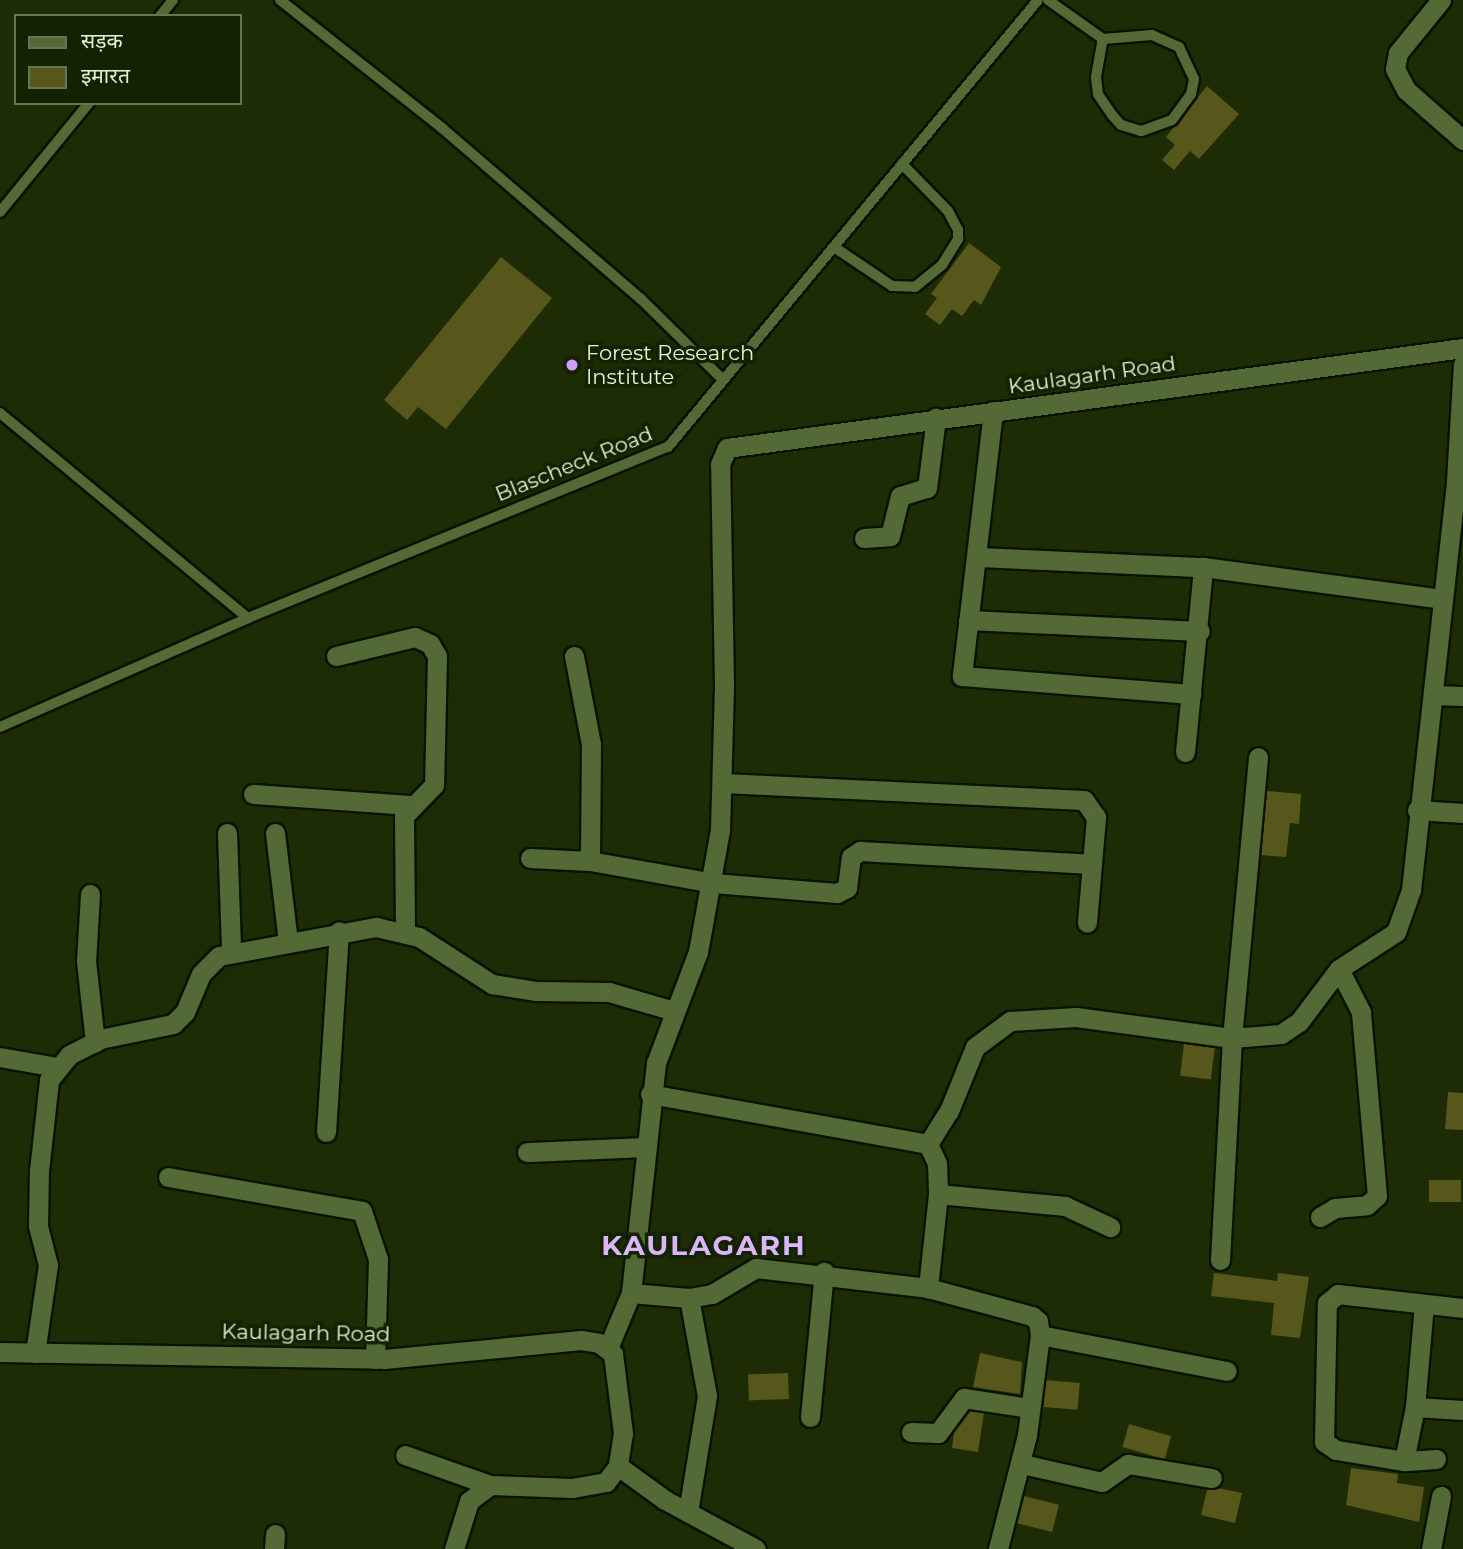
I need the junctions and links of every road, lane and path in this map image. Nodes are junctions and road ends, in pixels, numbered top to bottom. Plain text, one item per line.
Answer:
1 (173, 0) edge
2 (280, 0) edge
3 (1038, 0) edge
4 (1048, 0) edge
5 (1441, 0) edge
6 (162, 14) edge
7 (1103, 39) junction
8 (87, 105) edge
9 (1463, 140) edge
10 (902, 164) junction
11 (0, 212) edge
12 (834, 247) junction
13 (1463, 348) edge
14 (1463, 364) edge
15 (723, 380) junction
16 (993, 411) junction
17 (0, 413) edge
18 (936, 418) junction
19 (1460, 482) edge
20 (864, 538) dead end
21 (979, 557) junction
22 (1203, 567) junction
23 (1443, 599) junction
24 (248, 618) junction
25 (968, 620) junction
26 (1200, 631) junction
27 (336, 656) dead end
28 (574, 656) dead end
29 (1191, 694) junction
30 (1433, 695) junction
31 (1463, 696) edge
32 (0, 727) edge
33 (1185, 752) dead end
34 (1258, 757) dead end
35 (723, 783) junction
36 (253, 794) dead end
37 (411, 805) junction
38 (1417, 810) junction
39 (1463, 813) edge
40 (227, 833) dead end
41 (275, 834) dead end
42 (530, 858) dead end
43 (590, 861) junction
44 (1092, 864) junction
45 (713, 883) junction
46 (90, 894) dead end
47 (1087, 923) dead end
48 (339, 931) junction
49 (405, 931) junction
50 (288, 942) junction
51 (231, 950) junction
52 (1339, 970) junction
53 (674, 1011) junction
54 (1232, 1038) junction
55 (95, 1043) junction
56 (0, 1057) edge
57 (56, 1067) junction
58 (650, 1094) junction
59 (326, 1132) dead end
60 (928, 1144) junction
61 (647, 1147) junction
62 (527, 1152) dead end
63 (168, 1177) dead end
64 (938, 1194) junction
65 (1320, 1217) dead end
66 (1110, 1227) dead end
67 (1220, 1260) dead end
68 (824, 1272) junction
69 (928, 1288) junction
70 (631, 1293) junction
71 (690, 1298) junction
72 (1424, 1304) junction
73 (1463, 1308) edge
74 (1040, 1335) junction
75 (608, 1348) junction
76 (0, 1352) edge
77 (35, 1353) junction
78 (375, 1359) junction
79 (1227, 1371) dead end
80 (1415, 1407) junction
81 (1030, 1408) junction
82 (1463, 1409) edge
83 (810, 1417) dead end
84 (911, 1432) dead end
85 (405, 1455) dead end
86 (1436, 1459) dead end
87 (1404, 1461) junction
88 (1022, 1464) junction
89 (618, 1466) junction
90 (1212, 1478) dead end
91 (490, 1486) junction
92 (1441, 1496) dead end
93 (688, 1513) junction
94 (745, 1546) edge
95 (454, 1549) edge
96 (998, 1549) edge
97 (1431, 1549) edge

1 - 6 lane
2 - 15 lane
3 - 10 lane, Blascheck Road
4 - 7 lane
5 - 9 street
7 - 7 lane
8 - 11 lane
10 - 12 lane, Blascheck Road
10 - 12 lane
12 - 15 lane, Blascheck Road
13 - 16 street, Kaulagarh Road
14 - 19 street
15 - 24 lane, Blascheck Road
16 - 18 street, Kaulagarh Road
16 - 21 street
17 - 24 lane
18 - 20 street
18 - 35 street, Kaulagarh Road
19 - 23 street
21 - 22 street
21 - 25 street
22 - 23 street
22 - 26 street
23 - 30 street
24 - 32 lane, Blascheck Road
25 - 26 street
25 - 29 street
26 - 29 street
27 - 37 street
28 - 43 street
29 - 33 street
30 - 31 street
30 - 38 street
34 - 54 street
35 - 44 street
35 - 45 street
36 - 37 street
37 - 49 street
38 - 39 street
38 - 52 street
40 - 51 street
41 - 50 street
42 - 43 street
43 - 45 street
44 - 45 street
44 - 47 street
45 - 53 street
46 - 55 street
48 - 49 street
48 - 50 street
48 - 59 street
49 - 53 street
50 - 51 street
51 - 55 street
52 - 54 street
52 - 65 street
53 - 58 street
54 - 60 street
54 - 67 street
55 - 57 street
56 - 57 street
57 - 77 street
58 - 60 street
58 - 61 street
60 - 64 street
61 - 62 street
61 - 70 street
63 - 78 street
64 - 66 street
64 - 69 street
68 - 69 street
68 - 71 street
68 - 83 street
69 - 74 street
70 - 71 street
70 - 75 street
71 - 93 street
72 - 73 street
72 - 80 street
72 - 87 street
74 - 79 street
74 - 81 street
75 - 78 street, Kaulagarh Road
75 - 89 street
76 - 77 street, Kaulagarh Road
77 - 78 street, Kaulagarh Road
80 - 82 street
80 - 87 street
81 - 84 street
81 - 88 street
85 - 91 street
86 - 87 street
88 - 90 street
88 - 96 street
89 - 91 street
89 - 93 street
91 - 95 street
92 - 97 street
93 - 94 street

